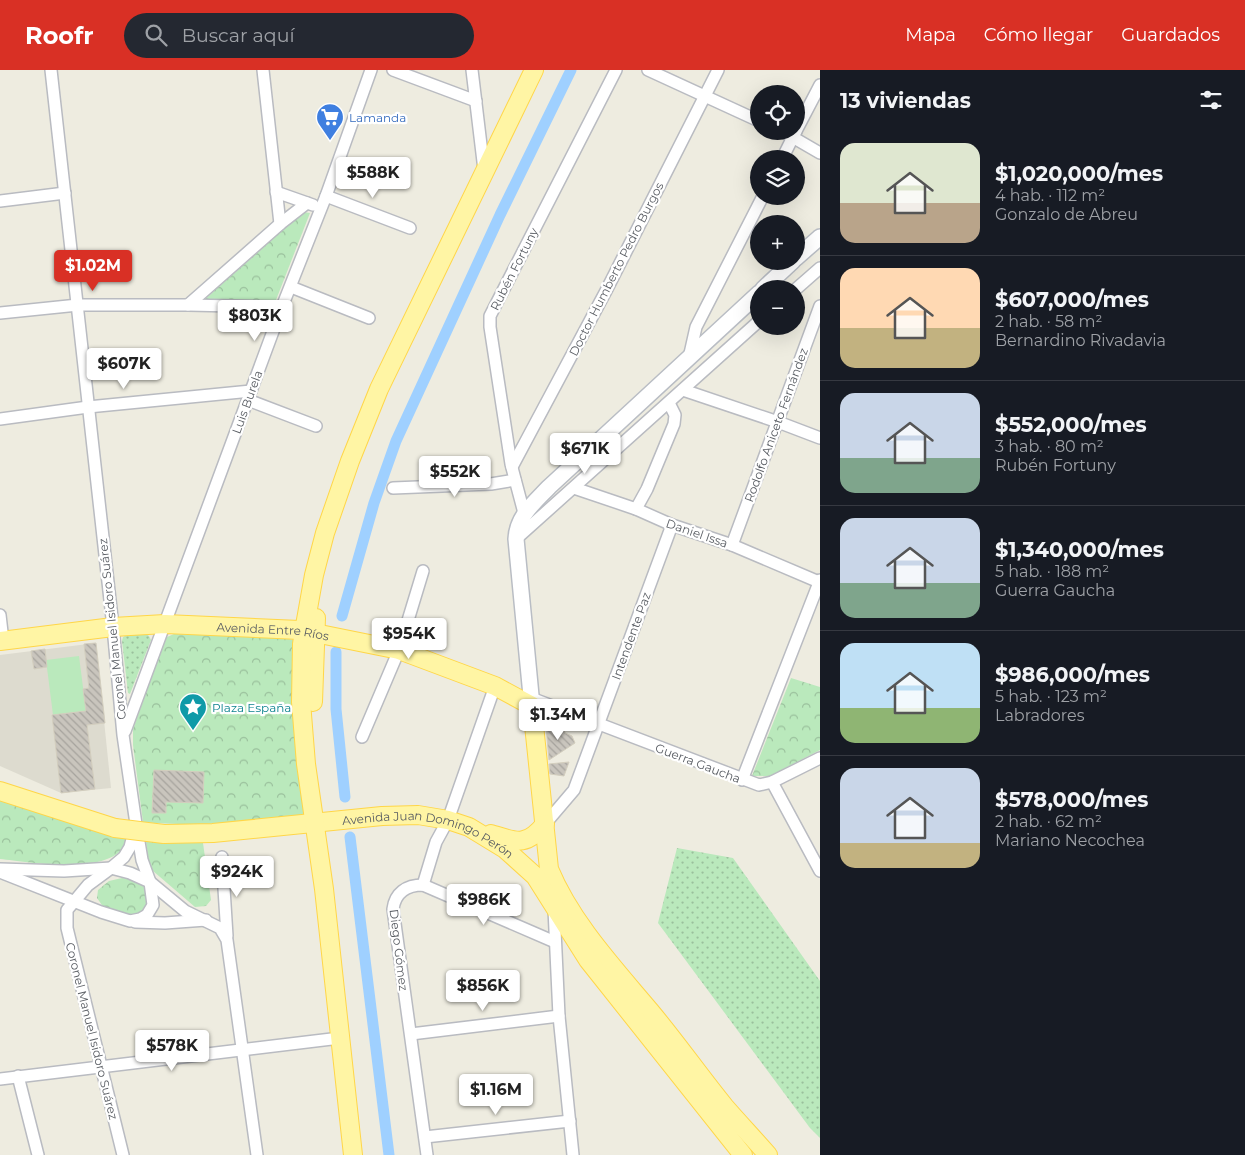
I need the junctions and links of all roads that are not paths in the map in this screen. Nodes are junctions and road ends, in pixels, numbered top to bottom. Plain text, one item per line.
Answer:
1 (51, 70) edge
2 (263, 70) edge
3 (371, 70) edge
4 (393, 70) edge
5 (472, 70) edge
6 (534, 70) edge
7 (542, 70) edge
8 (616, 70) edge
9 (648, 70) edge
10 (718, 70) edge
11 (820, 85) edge
12 (705, 96) junction
13 (476, 101) junction
14 (805, 114) edge
15 (750, 117) edge
16 (804, 140) edge
17 (820, 153) edge
18 (484, 174) junction
19 (276, 192) junction
20 (65, 193) junction
21 (326, 196) junction
22 (0, 201) edge
23 (307, 203) junction
24 (758, 205) edge
25 (321, 207) junction
26 (280, 224) junction
27 (410, 228) dead end
28 (820, 236) edge
29 (805, 250) edge
30 (820, 268) edge
31 (783, 270) edge
32 (773, 280) edge
33 (805, 281) edge
34 (291, 287) junction
35 (750, 301) edge
36 (78, 305) junction
37 (188, 305) junction
38 (820, 306) edge
39 (282, 307) junction
40 (0, 313) edge
41 (369, 318) dead end
42 (750, 329) edge
43 (689, 358) junction
44 (683, 390) junction
45 (250, 396) junction
46 (669, 403) junction
47 (88, 407) junction
48 (0, 419) edge
49 (778, 422) junction
50 (316, 426) dead end
51 (820, 438) edge
52 (512, 467) junction
53 (514, 480) junction
54 (394, 488) dead end
55 (574, 488) junction
56 (636, 509) junction
57 (524, 513) junction
58 (672, 525) junction
59 (516, 539) junction
60 (732, 545) junction
61 (423, 570) dead end
62 (820, 581) edge
63 (0, 615) edge
64 (165, 624) junction
65 (113, 627) junction
66 (310, 632) junction
67 (2, 641) edge
68 (399, 650) junction
69 (495, 686) junction
70 (531, 702) junction
71 (598, 725) junction
72 (123, 734) junction
73 (362, 737) dead end
74 (820, 758) edge
75 (742, 780) junction
76 (772, 782) junction
77 (0, 791) edge
78 (448, 820) junction
79 (320, 823) junction
80 (136, 824) junction
81 (545, 824) junction
82 (469, 827) junction
83 (222, 857) dead end
84 (111, 868) junction
85 (0, 871) edge
86 (820, 871) edge
87 (150, 882) junction
88 (422, 885) junction
89 (73, 902) junction
90 (554, 905) junction
91 (208, 920) junction
92 (130, 921) junction
93 (227, 940) junction
94 (555, 942) junction
95 (559, 1016) junction
96 (411, 1034) junction
97 (340, 1038) junction
98 (242, 1050) junction
99 (100, 1067) junction
100 (18, 1076) junction
101 (0, 1079) edge
102 (570, 1121) junction
103 (425, 1137) junction
104 (38, 1155) edge
105 (123, 1155) edge
106 (257, 1155) edge
107 (353, 1155) edge
108 (358, 1155) edge
109 (427, 1155) edge
110 (573, 1155) edge
111 (743, 1155) edge
112 (768, 1155) edge

1 - 20 street, Coronel Manuel Isidoro Suárez
2 - 19 street
3 - 21 street, Luis Burela
4 - 13 street
5 - 13 street
6 - 18 main road
7 - 66 main road
8 - 52 street, Rubén Fortuny
9 - 12 street
10 - 12 street, Doctor Humberto Pedro Burgos
11 - 14 street
12 - 15 street
12 - 52 street, Doctor Humberto Pedro Burgos
13 - 18 street
16 - 17 street
18 - 66 main road
19 - 23 street
19 - 26 street
20 - 22 street
20 - 36 street, Coronel Manuel Isidoro Suárez
21 - 25 street, Luis Burela
21 - 27 street
23 - 25 street
23 - 26 street
24 - 43 street
25 - 34 street, Luis Burela
26 - 37 street
28 - 29 main road
30 - 33 street
31 - 32 main road
34 - 39 street, Luis Burela
34 - 41 street
35 - 43 main road
36 - 37 street
36 - 40 street
36 - 47 street, Coronel Manuel Isidoro Suárez
37 - 39 street
38 - 49 street, Rodolfo Aniceto Fernández
39 - 45 street, Luis Burela
42 - 44 street
43 - 57 main road
44 - 46 street
44 - 49 street
45 - 47 street
45 - 50 street
45 - 64 street, Luis Burela
46 - 55 street
46 - 56 street
47 - 48 street
47 - 65 street, Coronel Manuel Isidoro Suárez
49 - 51 street
49 - 60 street, Rodolfo Aniceto Fernández
52 - 53 street, Rubén Fortuny
53 - 54 street
53 - 57 street, Rubén Fortuny
55 - 56 street, Daniel Issa
55 - 59 street
56 - 58 street, Daniel Issa
57 - 59 main road
58 - 60 street, Daniel Issa
58 - 71 street, Intendente Paz
59 - 70 main road
60 - 62 street, Daniel Issa
61 - 68 street
62 - 75 street
63 - 67 street
64 - 65 main road, Avenida Entre Ríos
64 - 66 main road, Avenida Entre Ríos
64 - 72 street, Luis Burela
65 - 67 main road, Avenida Entre Ríos
65 - 72 street, Coronel Manuel Isidoro Suárez
66 - 68 main road, Avenida Entre Ríos
66 - 79 main road
68 - 69 main road, Avenida Entre Ríos
68 - 73 street
69 - 70 main road, Avenida Entre Ríos
69 - 78 street
70 - 71 street, Guerra Gaucha
70 - 81 main road
71 - 75 street, Guerra Gaucha
71 - 81 street, Intendente Paz
72 - 80 street, Coronel Manuel Isidoro Suárez
74 - 76 street
75 - 76 street, Guerra Gaucha
76 - 86 street
77 - 79 main road, Avenida Juan Domingo Perón, bridge
78 - 79 main road, Avenida Juan Domingo Perón
78 - 82 main road, Avenida Juan Domingo Perón
78 - 88 street
79 - 97 main road
79 - 108 main road
80 - 84 street, Coronel Manuel Isidoro Suárez
80 - 87 street
81 - 82 main road
81 - 112 main road
82 - 90 main road, Avenida Juan Domingo Perón
83 - 93 street
84 - 85 street
84 - 87 street
84 - 89 street, Coronel Manuel Isidoro Suárez
85 - 89 street
87 - 91 street
87 - 92 street
88 - 94 street
88 - 96 street, Diego Gómez
89 - 92 street
89 - 99 street, Coronel Manuel Isidoro Suárez
90 - 94 street
90 - 111 main road, Avenida Juan Domingo Perón
91 - 92 street
91 - 93 street
93 - 98 street
94 - 95 street
95 - 96 street
95 - 102 street
96 - 103 street, Diego Gómez
97 - 98 street
97 - 107 main road
98 - 99 street
98 - 106 street
99 - 100 street
99 - 105 street, Coronel Manuel Isidoro Suárez
100 - 101 street
100 - 104 street
102 - 103 street
102 - 110 street
103 - 109 street, Diego Gómez

